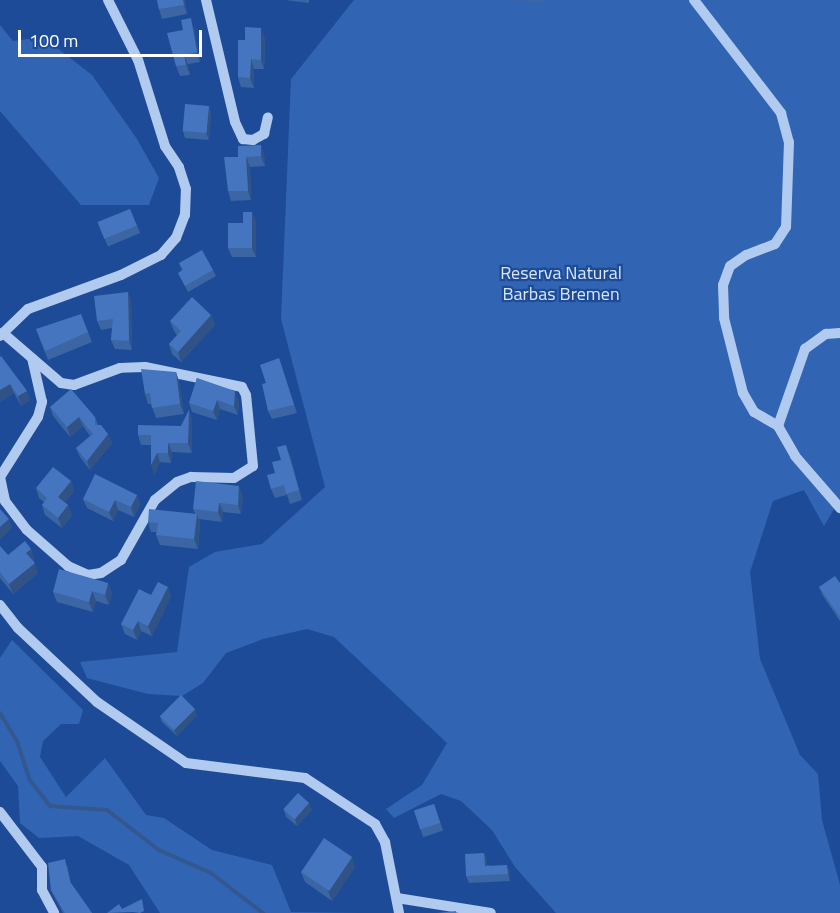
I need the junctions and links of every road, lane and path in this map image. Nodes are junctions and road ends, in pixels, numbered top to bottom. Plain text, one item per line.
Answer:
1 (108, 0) edge
2 (206, 0) edge
3 (694, 0) edge
4 (268, 117) dead end
5 (840, 333) edge
6 (2, 335) edge
7 (32, 356) junction
8 (778, 426) junction
9 (0, 477) edge
10 (840, 508) edge
11 (0, 605) edge
12 (0, 812) edge
13 (397, 898) junction
14 (54, 913) edge
15 (399, 913) edge
16 (491, 913) edge

1 - 6 street
2 - 4 street
3 - 8 street
5 - 8 street
6 - 7 street
7 - 9 street
7 - 9 street
8 - 10 street
11 - 13 street
12 - 14 street
13 - 15 street
13 - 16 street

